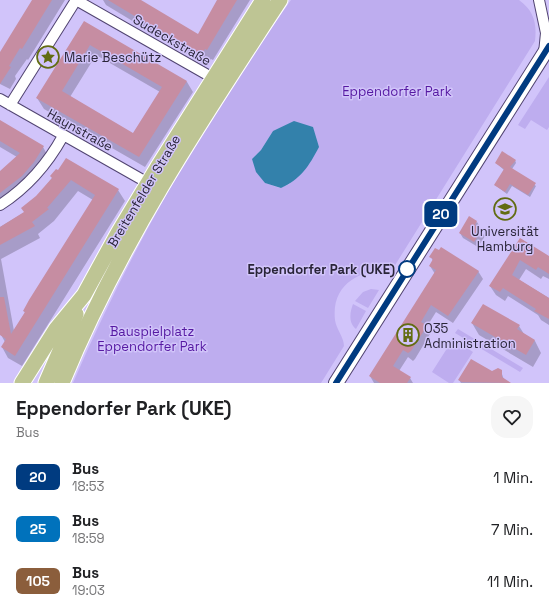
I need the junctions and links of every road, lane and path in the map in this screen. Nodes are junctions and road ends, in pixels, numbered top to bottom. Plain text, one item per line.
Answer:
1 (76, 0) edge
2 (263, 0) edge
3 (280, 0) edge
4 (539, 0) edge
5 (546, 51) edge
6 (213, 78) junction
7 (0, 99) edge
8 (10, 104) junction
9 (63, 136) junction
10 (148, 183) junction
11 (0, 205) edge
12 (84, 295) junction
13 (79, 340) junction
14 (20, 382) edge
15 (46, 383) edge
16 (50, 383) edge
17 (62, 383) edge
18 (336, 383) edge

1 - 6 street, Sudeckstraße
1 - 8 street
2 - 6 main road, Breitenfelder Straße
3 - 13 main road, Breitenfelder Straße
4 - 5 street
5 - 18 street
6 - 10 main road, Breitenfelder Straße
7 - 8 street, Haynstraße
8 - 9 street, Haynstraße
9 - 10 street, Haynstraße
9 - 11 street
10 - 12 main road, Breitenfelder Straße
12 - 14 main road, Breitenfelder Straße
12 - 15 main road
13 - 16 main road
13 - 17 main road

